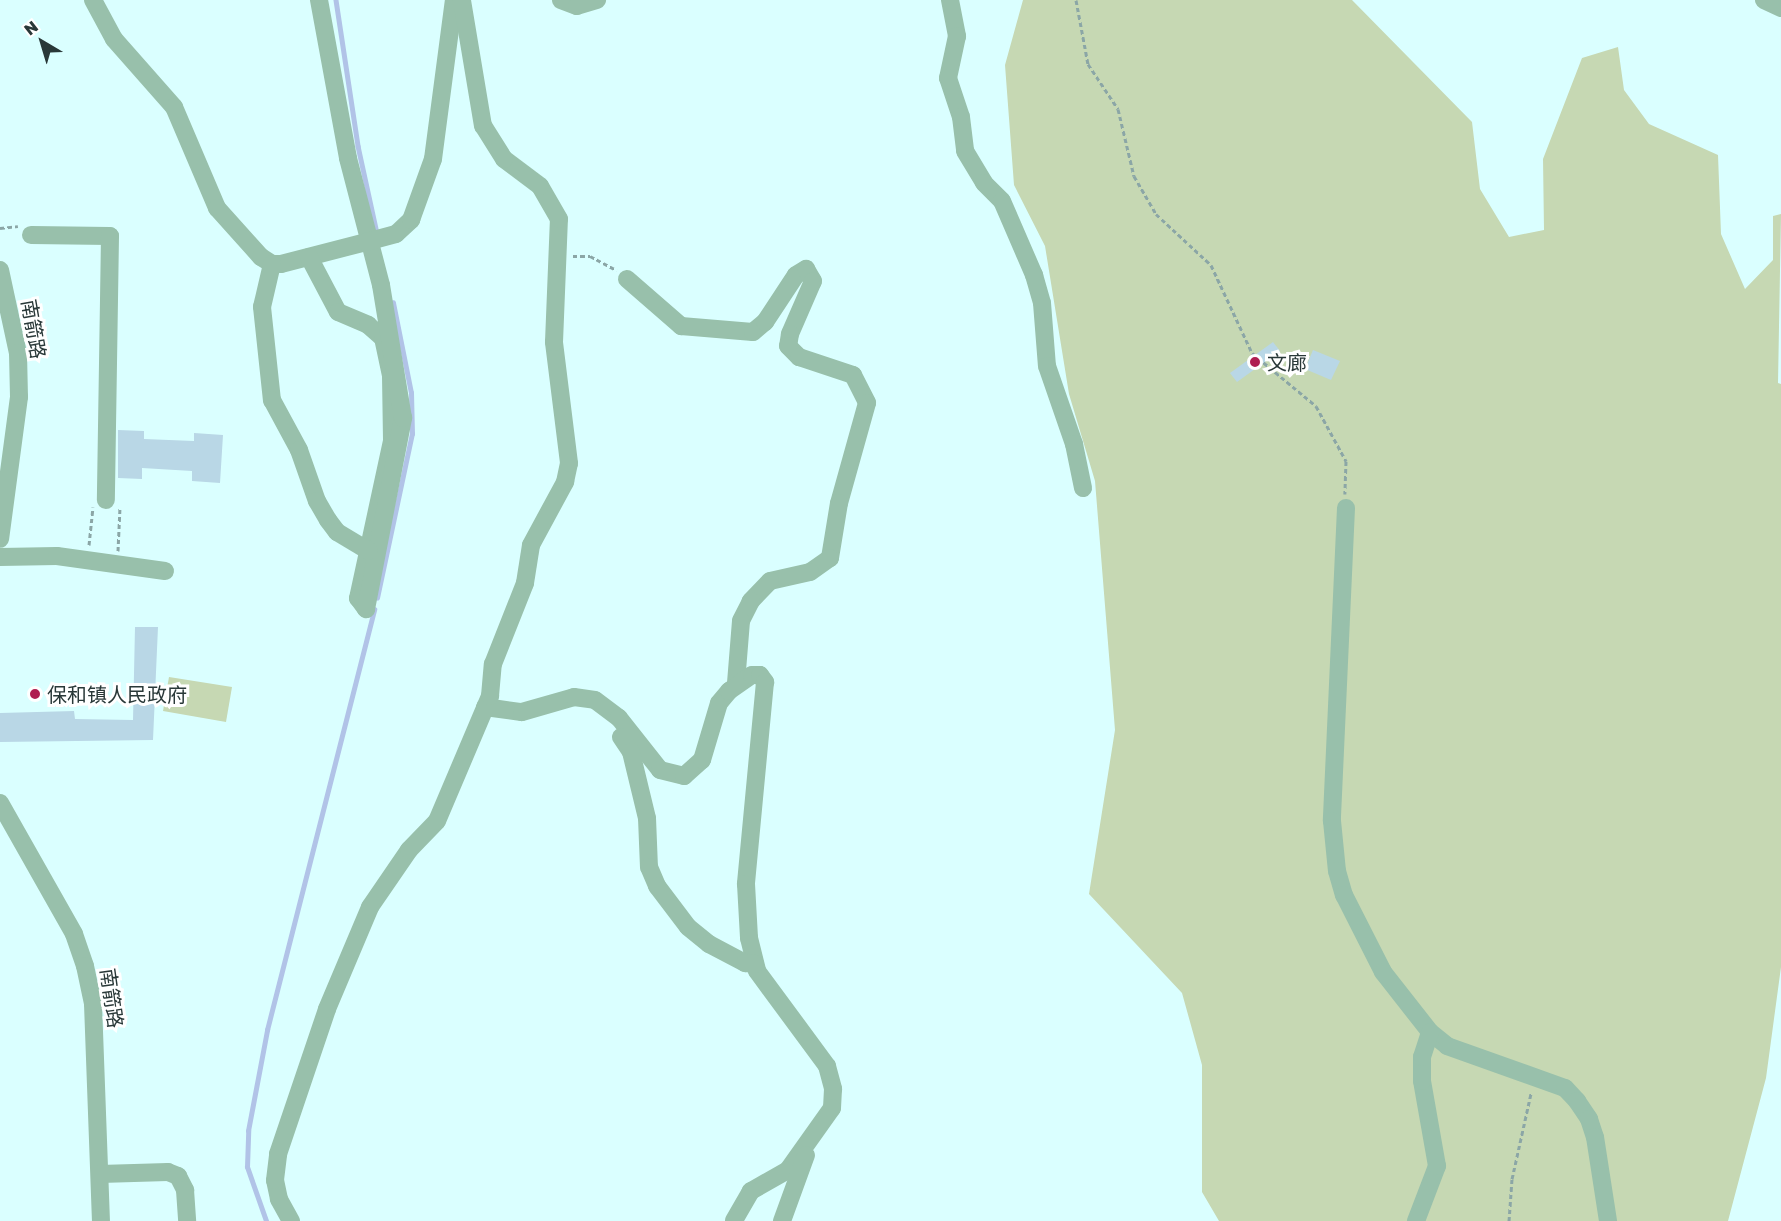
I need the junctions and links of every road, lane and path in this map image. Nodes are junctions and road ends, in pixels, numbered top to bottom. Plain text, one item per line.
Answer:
1 (93, 0) edge
2 (319, 0) edge
3 (454, 0) edge
4 (462, 0) edge
5 (561, 0) edge
6 (597, 0) edge
7 (950, 0) edge
8 (1076, 0) edge
9 (1764, 0) edge
10 (1781, 8) edge
11 (31, 235) dead end
12 (556, 256) junction
13 (309, 257) junction
14 (272, 264) junction
15 (0, 270) edge
16 (627, 279) joint
17 (1083, 488) dead end
18 (106, 505) junction
19 (1346, 508) joint
20 (92, 525) dead end
21 (0, 539) edge
22 (369, 551) junction
23 (0, 557) edge
24 (117, 564) junction
25 (165, 571) dead end
26 (736, 683) junction
27 (485, 707) junction
28 (609, 708) junction
29 (0, 803) edge
30 (755, 964) junction
31 (1430, 1032) junction
32 (1535, 1077) junction
33 (819, 1122) junction
34 (100, 1174) junction
35 (101, 1221) edge
36 (187, 1221) edge
37 (291, 1221) edge
38 (734, 1221) edge
39 (782, 1221) edge
40 (1416, 1221) edge
41 (1509, 1221) edge
42 (1608, 1221) edge

1 - 14 street
2 - 22 street
3 - 13 street, bridge
4 - 12 street
5 - 6 street
7 - 17 street
8 - 19 path
9 - 10 street
11 - 18 street
12 - 16 path
12 - 27 street
13 - 14 street
13 - 22 street
14 - 22 street
15 - 21 street, 南箭路
16 - 26 street
18 - 20 path
18 - 24 path
19 - 31 street
23 - 24 street
24 - 25 street
26 - 28 street
26 - 30 street
27 - 28 street
27 - 37 street
28 - 30 street
29 - 34 street, 南箭路
30 - 33 street
31 - 32 street
31 - 40 street
32 - 41 path
32 - 42 street
33 - 38 street
33 - 39 street
34 - 35 street, 南箭路
34 - 36 street

